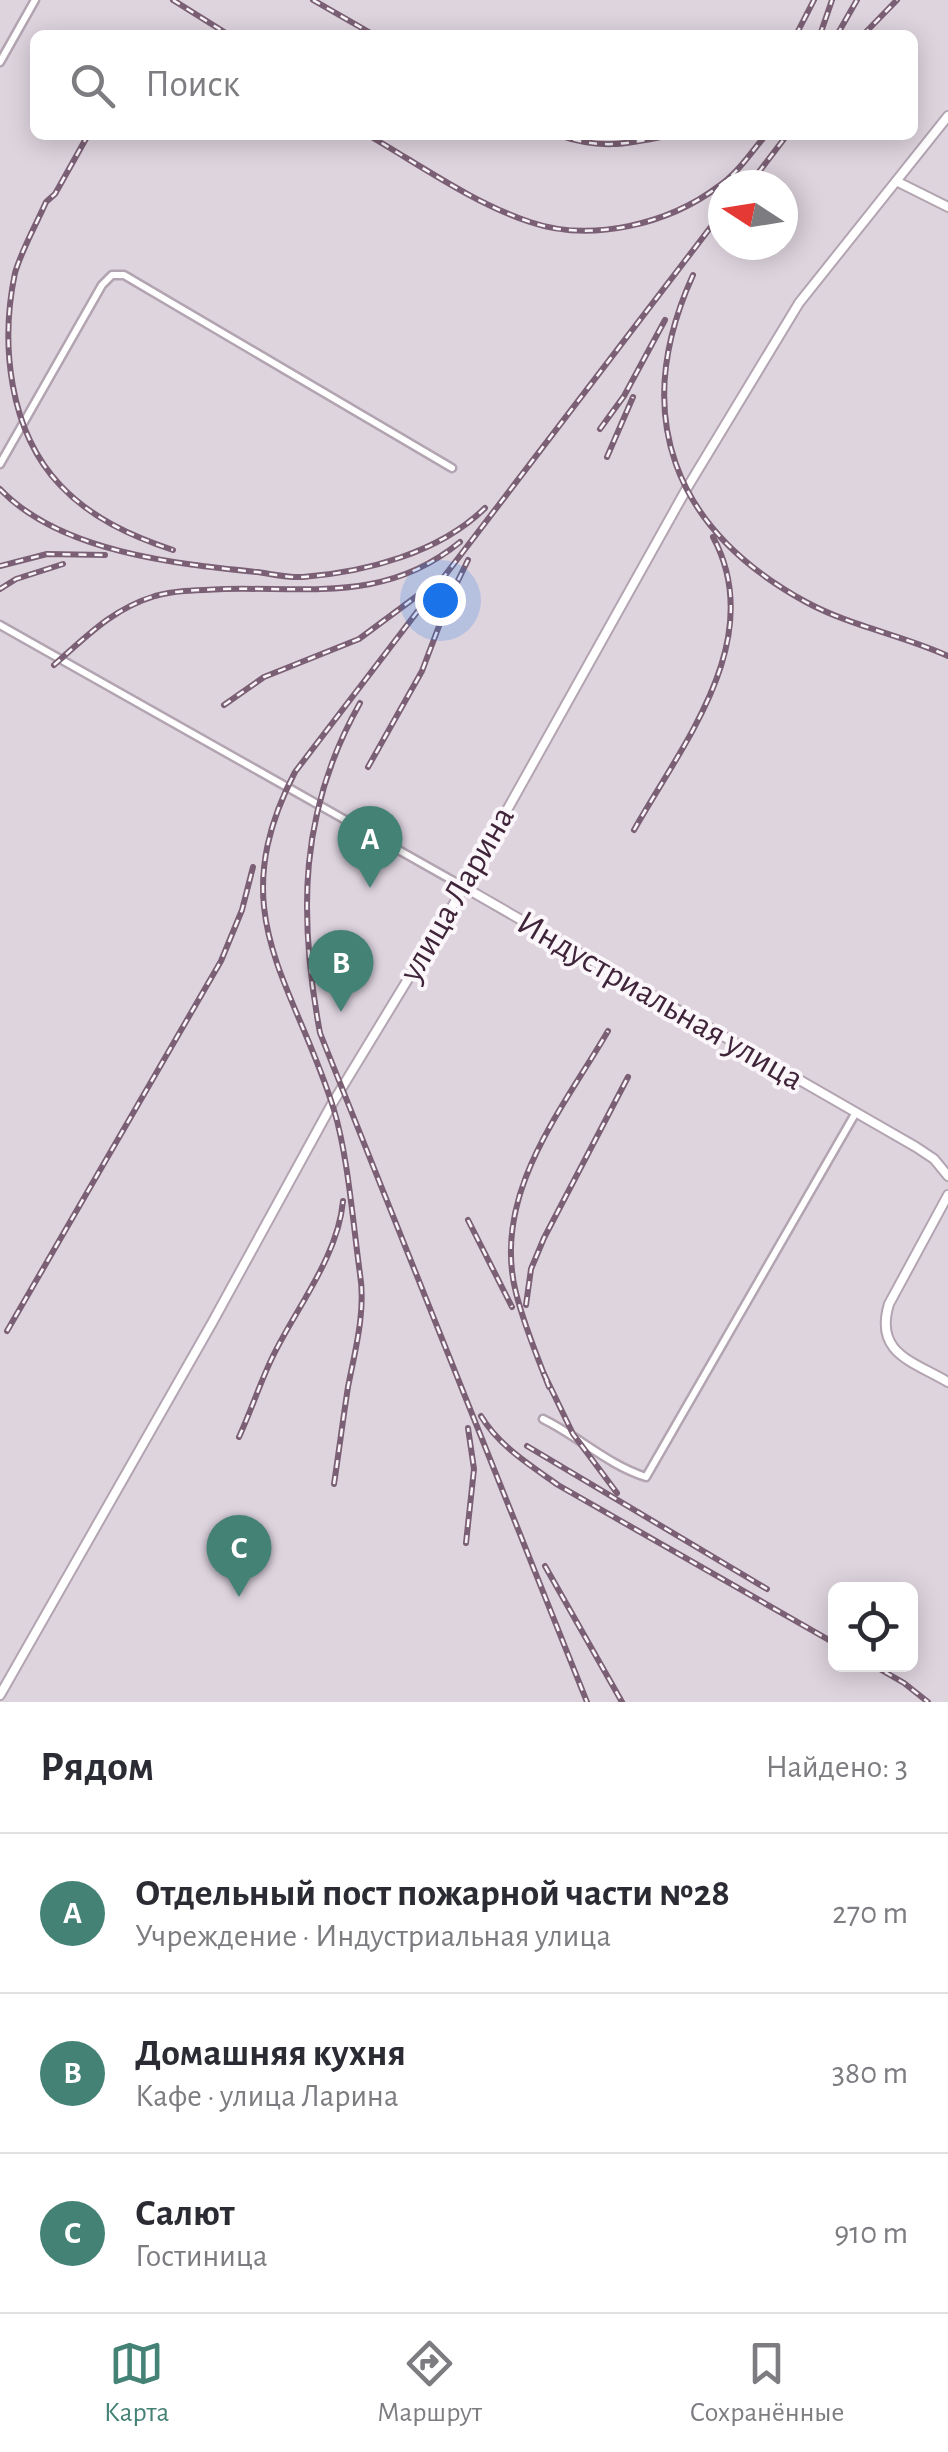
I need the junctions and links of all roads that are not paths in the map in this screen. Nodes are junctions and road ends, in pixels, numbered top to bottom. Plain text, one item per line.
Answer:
1 (34, 0) edge
2 (0, 62) edge
3 (948, 116) edge
4 (898, 182) junction
5 (948, 207) edge
6 (0, 464) edge
7 (452, 468) dead end
8 (0, 625) edge
9 (464, 887) junction
10 (855, 1114) junction
11 (948, 1176) edge
12 (948, 1195) edge
13 (948, 1382) edge
14 (543, 1418) dead end
15 (0, 1695) edge

1 - 2 street
3 - 4 street, улица Ларина
4 - 5 street
4 - 9 street, улица Ларина
6 - 7 street
8 - 9 street, Индустриальная улица
9 - 10 street, Индустриальная улица
9 - 15 street, улица Ларина
10 - 11 street, Индустриальная улица
10 - 14 street
12 - 13 street

